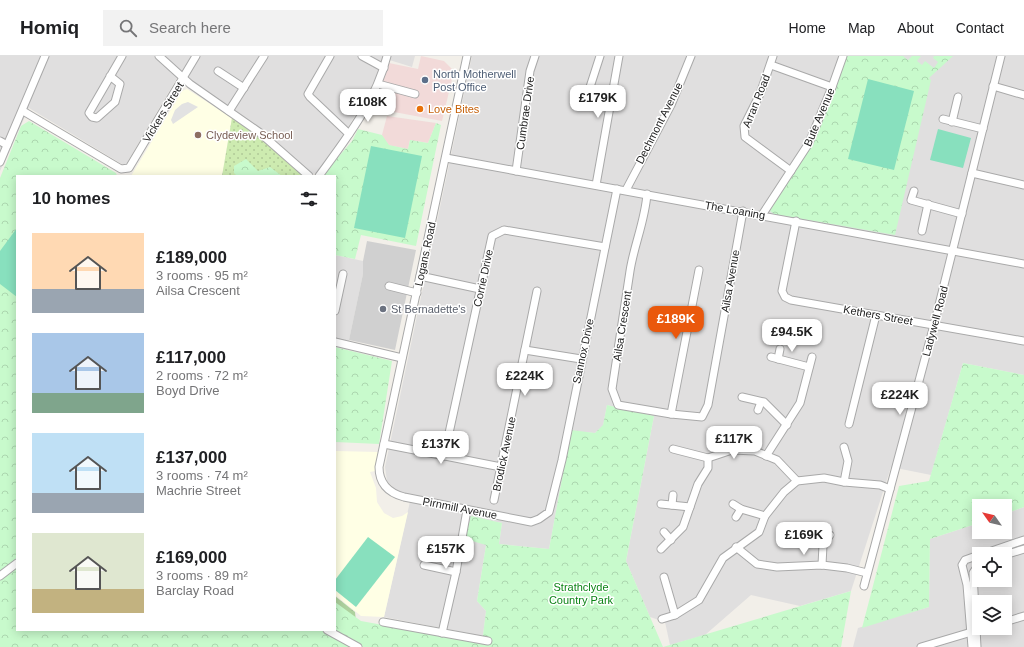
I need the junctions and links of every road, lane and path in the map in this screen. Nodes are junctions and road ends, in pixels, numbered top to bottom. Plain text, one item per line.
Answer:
1 (45, 56) edge
2 (122, 56) edge
3 (159, 56) edge
4 (196, 56) edge
5 (264, 56) edge
6 (330, 56) edge
7 (362, 56) edge
8 (387, 56) edge
9 (467, 56) edge
10 (535, 56) edge
11 (600, 56) edge
12 (619, 56) edge
13 (691, 56) edge
14 (773, 56) edge
15 (843, 56) edge
16 (1001, 56) edge
17 (771, 65) junction
18 (384, 68) junction
19 (218, 71) dead end
20 (110, 76) junction
21 (183, 79) junction
22 (378, 84) junction
23 (993, 86) junction
24 (832, 87) junction
25 (244, 88) junction
26 (415, 94) dead end
27 (1024, 94) edge
28 (612, 97) junction
29 (958, 97) dead end
30 (23, 110) junction
31 (229, 111) junction
32 (943, 119) dead end
33 (952, 122) junction
34 (983, 129) junction
35 (349, 134) junction
36 (0, 142) edge
37 (7, 145) junction
38 (446, 158) junction
39 (0, 162) edge
40 (516, 171) junction
41 (791, 171) junction
42 (972, 173) junction
43 (309, 175) edge
44 (320, 175) edge
45 (596, 185) junction
46 (1024, 185) edge
47 (617, 189) junction
48 (626, 190) junction
49 (914, 191) dead end
50 (647, 194) junction
51 (928, 204) junction
52 (743, 211) junction
53 (962, 214) junction
54 (762, 215) junction
55 (796, 221) junction
56 (922, 231) dead end
57 (605, 247) junction
58 (953, 250) junction
59 (1024, 264) edge
60 (699, 270) dead end
61 (343, 274) dead end
62 (420, 276) junction
63 (389, 286) dead end
64 (480, 289) junction
65 (537, 291) dead end
66 (417, 293) junction
67 (336, 306) edge
68 (876, 315) junction
69 (934, 325) junction
70 (1024, 341) edge
71 (336, 342) edge
72 (780, 349) dead end
73 (525, 350) junction
74 (812, 357) dead end
75 (402, 358) junction
76 (581, 359) junction
77 (809, 367) junction
78 (742, 397) dead end
79 (761, 402) junction
80 (758, 410) dead end
81 (671, 414) junction
82 (699, 417) joint
83 (849, 424) dead end
84 (787, 425) junction
85 (384, 444) junction
86 (844, 447) dead end
87 (673, 449) dead end
88 (444, 456) junction
89 (766, 456) junction
90 (708, 458) junction
91 (501, 467) junction
92 (380, 475) joint
93 (797, 481) junction
94 (844, 482) junction
95 (890, 488) junction
96 (673, 496) dead end
97 (494, 500) dead end
98 (661, 504) dead end
99 (733, 504) dead end
100 (672, 505) junction
101 (690, 506) junction
102 (467, 510) junction
103 (741, 510) junction
104 (549, 512) joint
105 (765, 516) junction
106 (736, 517) dead end
107 (664, 532) dead end
108 (830, 535) dead end
109 (671, 540) junction
110 (1024, 540) edge
111 (736, 547) junction
112 (1004, 547) edge
113 (661, 549) dead end
114 (1024, 549) edge
115 (1012, 553) edge
116 (972, 558) edge
117 (16, 564) edge
118 (424, 565) dead end
119 (822, 565) junction
120 (972, 569) edge
121 (456, 572) junction
122 (964, 572) junction
123 (867, 573) junction
124 (0, 576) edge
125 (664, 576) dead end
126 (864, 586) dead end
127 (675, 615) junction
128 (1024, 616) edge
129 (662, 619) dead end
130 (1012, 620) edge
131 (385, 624) dead end
132 (329, 631) edge
133 (442, 633) junction
134 (970, 633) junction
135 (977, 635) edge
136 (488, 641) dead end
137 (358, 647) edge
138 (921, 647) edge
139 (972, 647) edge
140 (977, 647) edge

1 - 30 street
2 - 20 street
3 - 21 street
4 - 21 street, Vickers Street
5 - 25 street
6 - 35 street
7 - 18 street
8 - 18 street
9 - 38 street, Logans Road
10 - 40 street, Cumbrae Drive
11 - 28 street
12 - 28 street
13 - 48 street, Dechmont Avenue
14 - 17 street, Arran Road
15 - 24 street, Bute Avenue
16 - 23 street, Ladywell Road
17 - 24 street
17 - 41 street, Arran Road
18 - 22 street
19 - 25 street
20 - 20 street
21 - 30 street, Vickers Street
21 - 31 street
22 - 26 street
22 - 35 street
23 - 27 street
23 - 34 street, Ladywell Road
24 - 41 street, Bute Avenue
25 - 31 street
28 - 45 street
29 - 33 street
30 - 37 street
31 - 43 street
32 - 33 street
33 - 34 street
34 - 42 street, Ladywell Road
35 - 44 street
36 - 37 street
37 - 39 street
38 - 40 street, The Loaning
38 - 62 street, Logans Road
40 - 45 street, The Loaning
41 - 54 street, Bute Avenue
42 - 46 street
42 - 53 street, Ladywell Road
45 - 47 street, The Loaning
47 - 48 street, The Loaning
47 - 57 street, Sannox Drive
48 - 50 street, The Loaning
49 - 51 street
50 - 52 street, The Loaning
50 - 81 street, Ailsa Crescent
51 - 53 street
51 - 56 street
52 - 54 street, The Loaning
52 - 82 street, Ailsa Avenue
53 - 58 street, Ladywell Road
54 - 55 street, The Loaning
55 - 58 street, The Loaning
55 - 68 street, Kethers Street
57 - 64 street, Corrie Drive
57 - 76 street, Sannox Drive
58 - 59 street, The Loaning
58 - 69 street, Ladywell Road
60 - 81 street
61 - 67 street
62 - 64 street
62 - 66 street, Logans Road
63 - 66 street
64 - 88 street, Corrie Drive
65 - 73 street, Brodick Avenue
66 - 75 street, Logans Road
68 - 69 street, Kethers Street
68 - 83 street
69 - 70 street, Kethers Street
69 - 95 street, Ladywell Road
71 - 75 street
72 - 77 street
73 - 76 street
73 - 91 street, Brodick Avenue
74 - 77 street
75 - 85 street, Logans Road
76 - 104 street, Sannox Drive
77 - 84 street
78 - 79 street
79 - 80 street
79 - 84 street
81 - 82 street, Ailsa Crescent
84 - 89 street
85 - 88 street
85 - 92 street, Logans Road
86 - 94 street
87 - 90 street
88 - 91 street
89 - 90 street
89 - 93 street
90 - 101 street
91 - 97 street, Brodick Avenue
92 - 102 street, Pirnmill Avenue
93 - 94 street
93 - 105 street
94 - 95 street
95 - 123 street, Ladywell Road
96 - 100 street
98 - 100 street
99 - 103 street
100 - 101 street
101 - 109 street
102 - 104 street, Pirnmill Avenue
102 - 121 street
103 - 105 street
103 - 106 street
105 - 111 street
107 - 109 street
108 - 119 street
109 - 113 street
110 - 112 street
111 - 119 street
111 - 127 street
114 - 115 street
116 - 122 street
117 - 124 street
118 - 121 street
119 - 123 street
120 - 122 street
121 - 133 street
122 - 134 street
123 - 126 street, Ladywell Road
125 - 127 street
127 - 129 street
128 - 130 street
131 - 133 street
132 - 137 street
133 - 136 street
134 - 138 street
134 - 139 street
135 - 140 street

